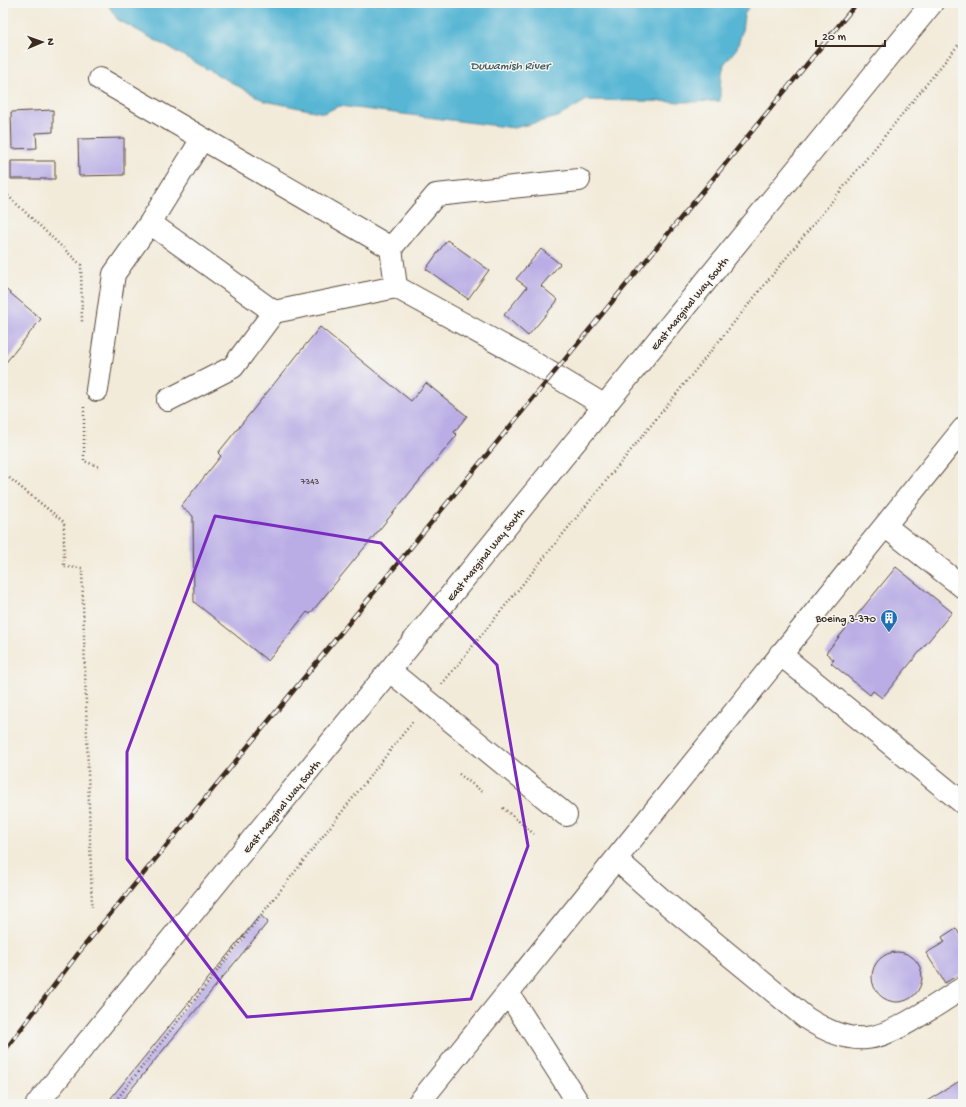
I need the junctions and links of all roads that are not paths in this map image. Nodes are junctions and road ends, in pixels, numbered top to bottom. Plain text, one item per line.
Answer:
1 (932, 3) edge
2 (100, 79) dead end
3 (202, 139) junction
4 (579, 180) dead end
5 (150, 223) junction
6 (391, 248) junction
7 (396, 287) junction
8 (274, 312) junction
9 (90, 398) road end
10 (168, 400) dead end
11 (605, 406) junction
12 (963, 429) edge
13 (885, 526) junction
14 (963, 587) edge
15 (780, 654) junction
16 (390, 671) junction
17 (963, 803) edge
18 (566, 815) dead end
19 (616, 859) junction
20 (963, 988) edge
21 (508, 993) junction
22 (36, 1104) edge
23 (418, 1104) edge
24 (579, 1104) edge

1 - 11 main road, East Marginal Way South
2 - 3 main road
3 - 5 main road
3 - 6 main road
4 - 6 main road
5 - 8 main road
5 - 9 main road
6 - 7 main road
7 - 8 main road
7 - 11 main road
8 - 10 main road
11 - 16 main road, East Marginal Way South
12 - 13 main road
13 - 14 main road
13 - 15 main road
15 - 17 main road
15 - 19 main road
16 - 18 main road
16 - 22 main road, East Marginal Way South
19 - 20 main road
19 - 21 main road
21 - 23 main road
21 - 24 main road

